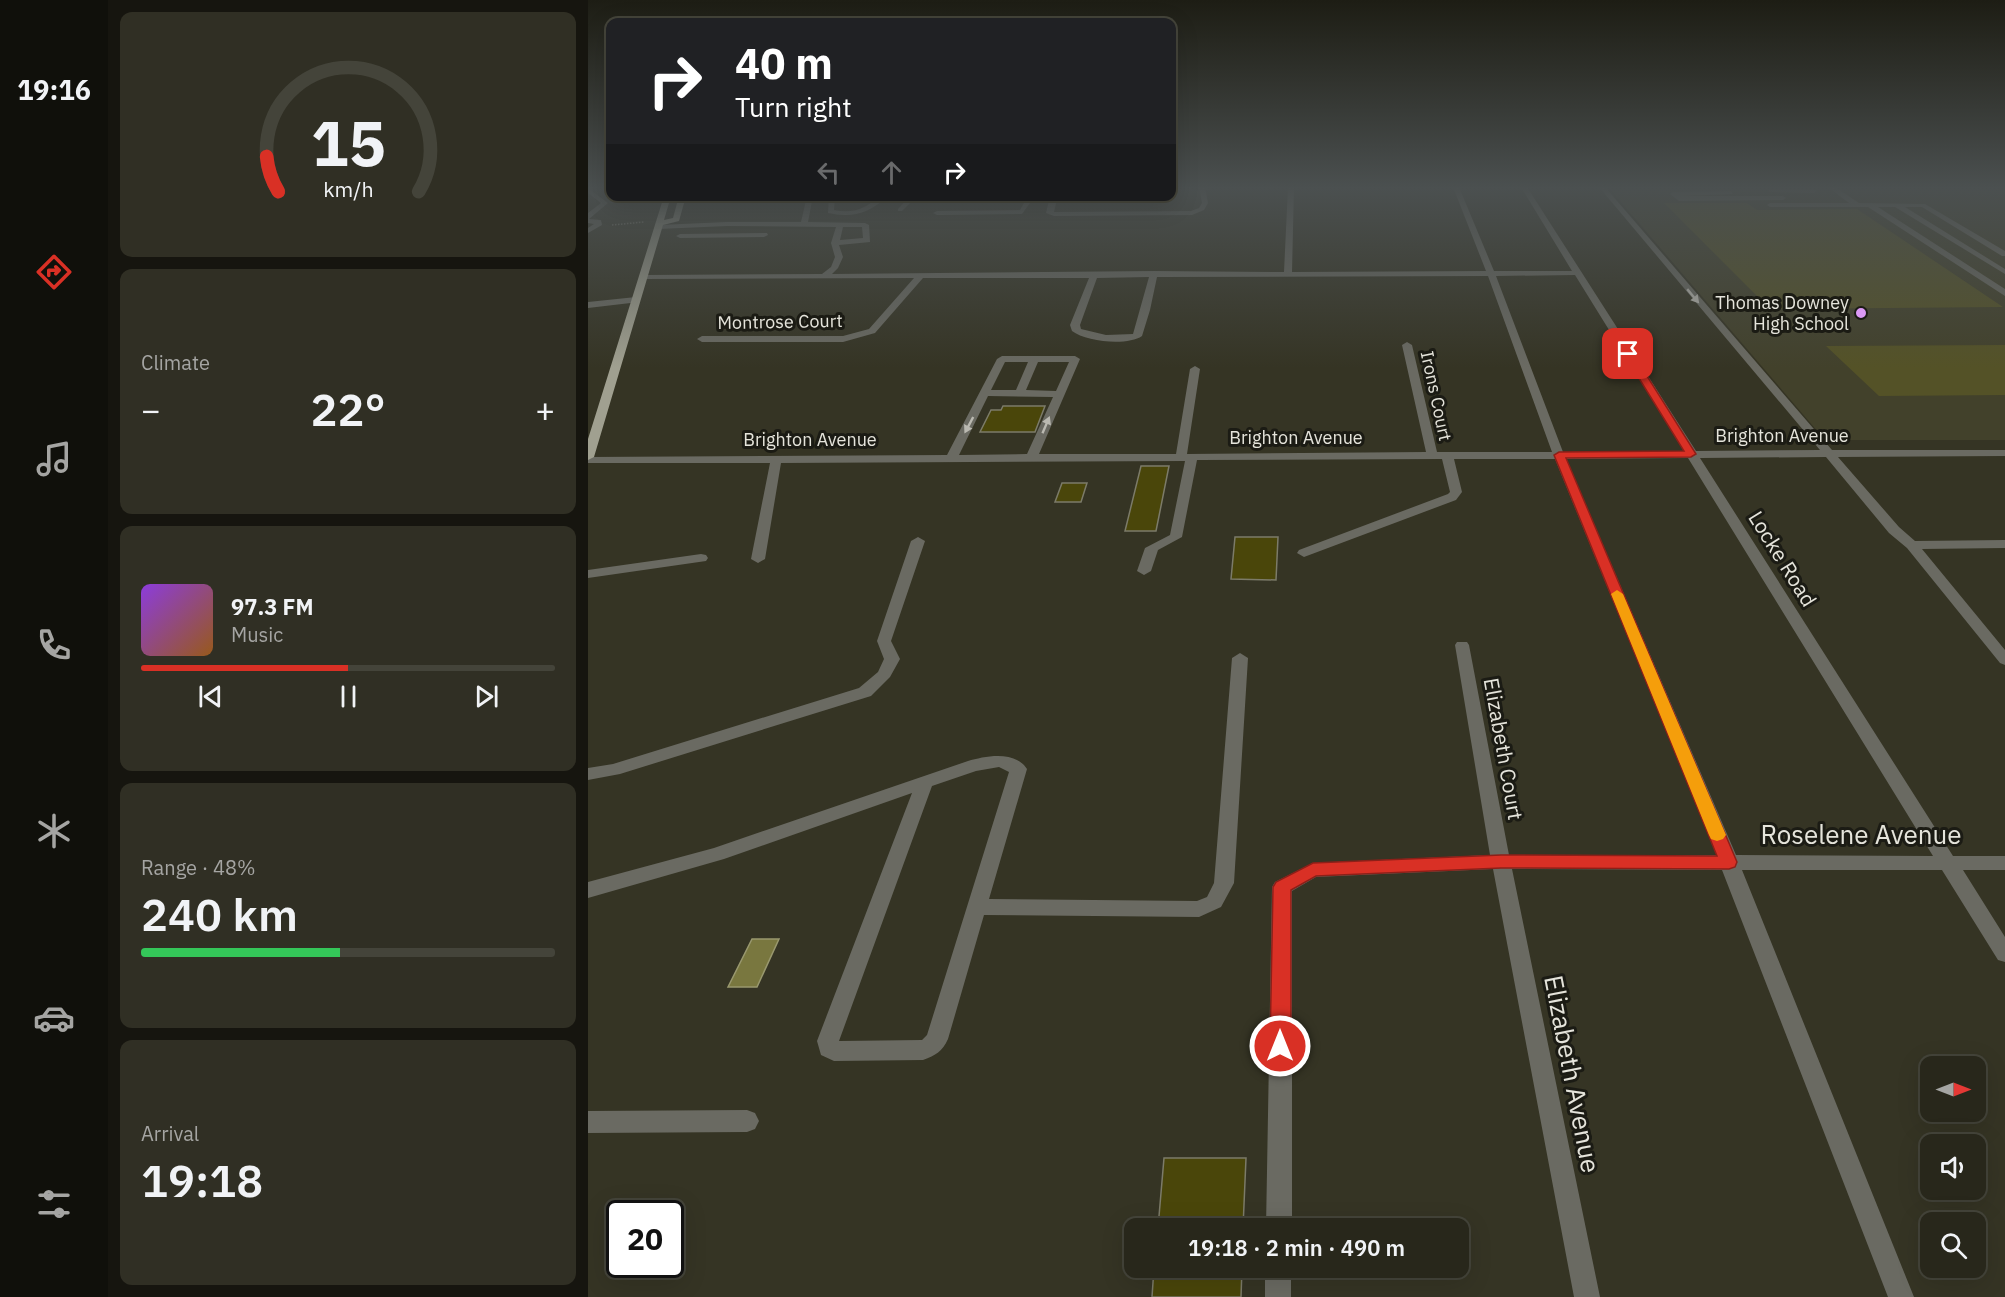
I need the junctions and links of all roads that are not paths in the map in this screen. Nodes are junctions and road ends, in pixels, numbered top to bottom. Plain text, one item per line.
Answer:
1 (653, 248) edge
2 (836, 248) edge
3 (1289, 248) edge
4 (1480, 248) edge
5 (1562, 248) edge
6 (1654, 248) edge
7 (1935, 248) edge
8 (1965, 248) edge
9 (2005, 272) edge
10 (1154, 273) junction
11 (1490, 273) junction
12 (1578, 273) junction
13 (1094, 274) junction
14 (1288, 274) junction
15 (825, 276) junction
16 (921, 276) junction
17 (644, 277) junction
18 (2005, 293) edge
19 (635, 303) junction
20 (588, 306) edge
21 (588, 312) edge
22 (702, 339) dead end
23 (1407, 345) dead end
24 (1034, 359) junction
25 (1195, 369) dead end
26 (986, 393) junction
27 (1020, 393) junction
28 (1059, 394) junction
29 (2005, 453) edge
30 (1691, 454) junction
31 (1830, 454) junction
32 (1432, 455) junction
33 (1447, 455) junction
34 (1559, 455) junction
35 (1186, 456) junction
36 (1032, 457) junction
37 (588, 458) edge
38 (951, 458) junction
39 (776, 459) junction
40 (918, 541) dead end
41 (2005, 544) edge
42 (1912, 545) junction
43 (1304, 553) dead end
44 (701, 558) dead end
45 (758, 559) dead end
46 (1144, 571) dead end
47 (588, 574) edge
48 (1461, 645) dead end
49 (1240, 658) dead end
50 (2005, 660) edge
51 (588, 774) edge
52 (926, 782) junction
53 (1501, 862) junction
54 (1729, 862) junction
55 (1948, 862) junction
56 (2005, 863) edge
57 (588, 890) edge
58 (976, 907) junction
59 (2005, 954) edge
60 (747, 1120) dead end
61 (588, 1122) edge
62 (1279, 1218) edge
63 (1278, 1278) edge
64 (1278, 1297) edge
65 (1587, 1297) edge
66 (1901, 1297) edge

1 - 17 main road
2 - 15 street
3 - 14 street
4 - 11 street
5 - 12 street, Locke Road
6 -> 31 street
7 - 18 street
8 - 9 street
10 - 13 street
10 - 13 street
10 - 14 street
11 - 12 street
11 - 14 street
11 - 34 street
12 - 30 street, Locke Road
13 - 16 street
15 - 16 street
15 - 17 street
16 - 22 street, Montrose Court
17 - 19 main road
19 - 20 street
19 - 21 street
19 - 37 main road
23 - 32 street, Irons Court
24 - 26 street
24 - 27 street
24 - 28 street
25 - 35 street
26 - 27 street
26 -> 38 street
27 - 28 street
36 -> 28 street
29 - 31 street, Brighton Avenue
30 - 31 street, Brighton Avenue
30 - 34 street, Brighton Avenue
30 - 55 street, Locke Road
31 - 42 street
32 - 33 street, Brighton Avenue
32 - 35 street, Brighton Avenue
33 - 34 street, Brighton Avenue
33 - 43 street
34 - 54 street
35 - 36 street, Brighton Avenue
35 - 46 street
36 - 38 street, Brighton Avenue
37 - 39 street, Brighton Avenue
38 - 39 street, Brighton Avenue
39 - 45 street
40 - 51 street
41 - 42 street
42 - 50 street
44 - 47 street
48 - 53 street, Elizabeth Court
49 - 58 street
52 - 57 street
52 - 58 street
52 - 58 street
53 - 54 street, Roselene Avenue
53 - 62 street, Roselene Avenue
53 - 65 street, Elizabeth Avenue
54 - 55 street, Roselene Avenue
54 - 66 street
55 - 56 street, Roselene Avenue
55 - 59 street, Locke Road
60 - 61 street
63 - 64 street

